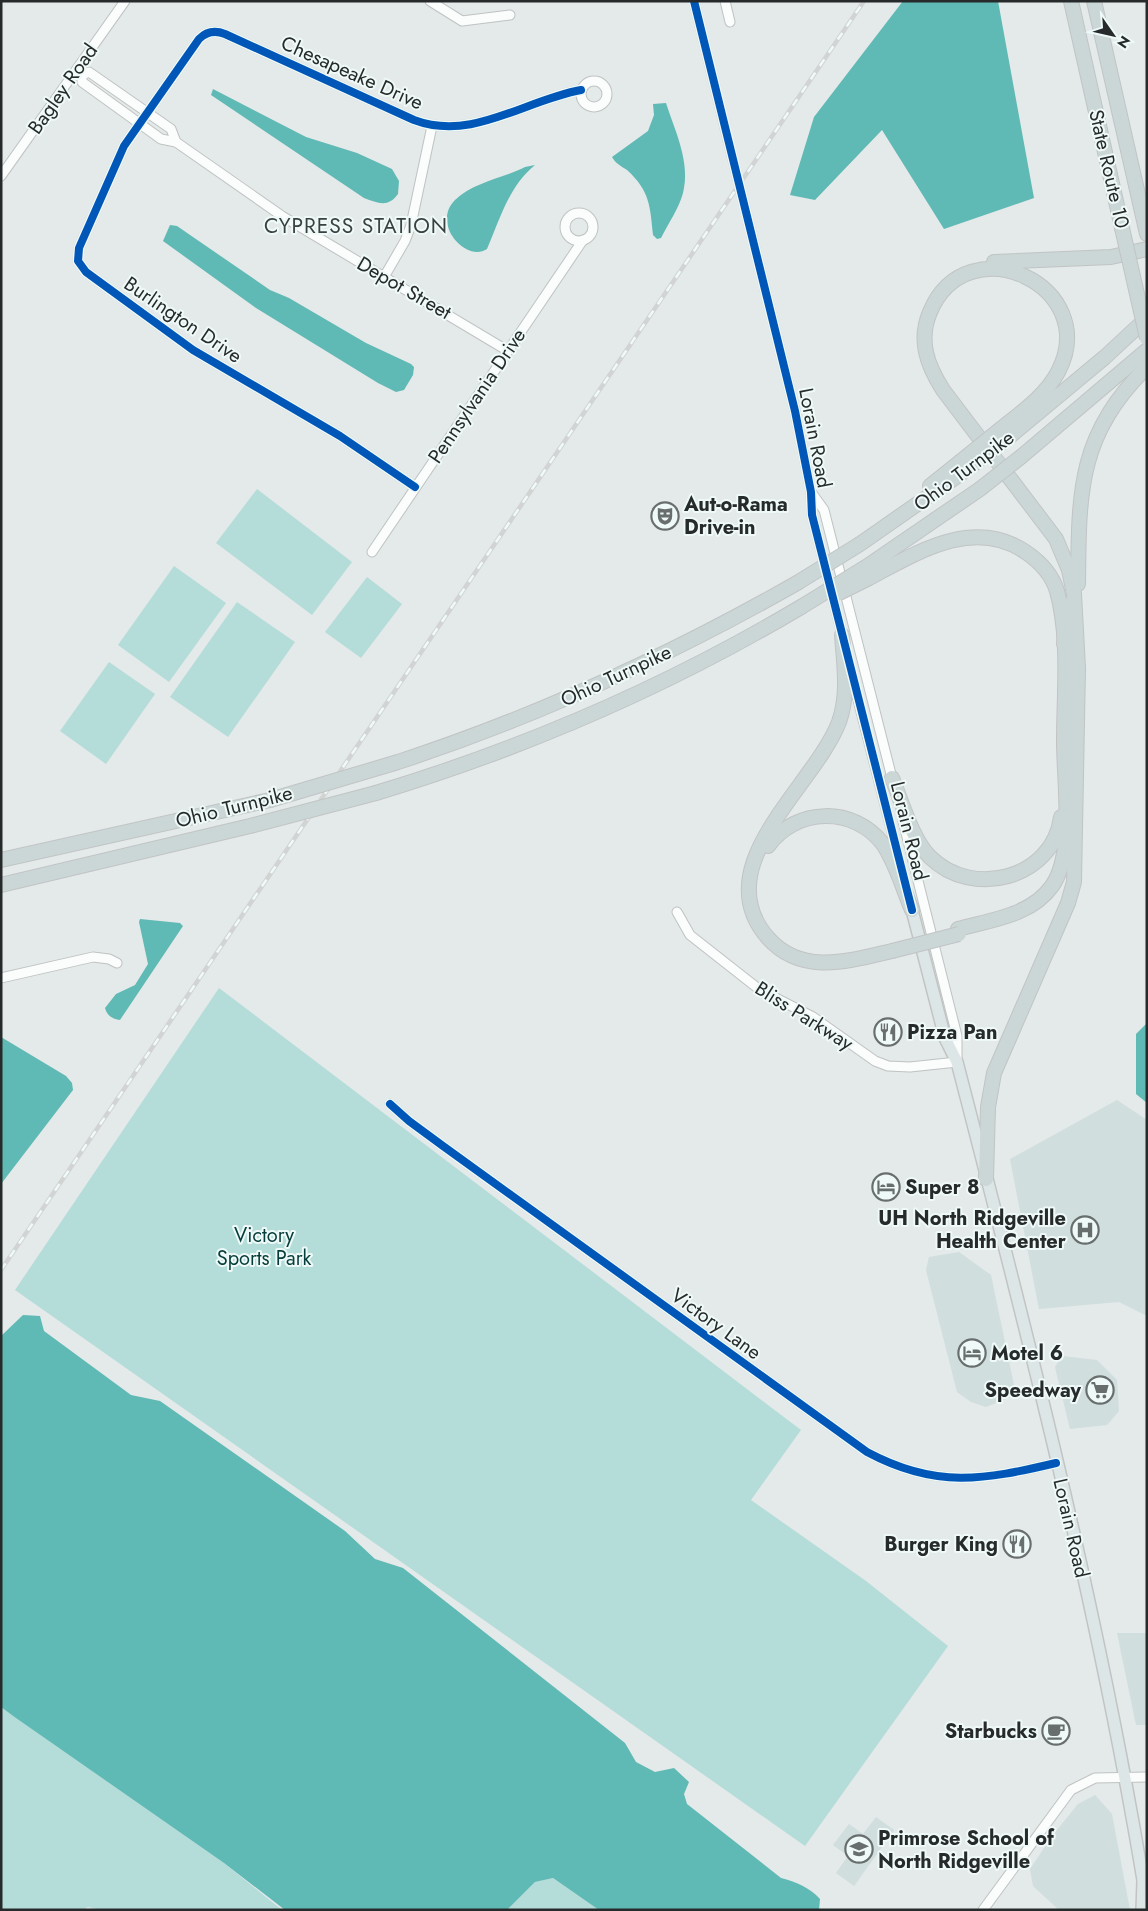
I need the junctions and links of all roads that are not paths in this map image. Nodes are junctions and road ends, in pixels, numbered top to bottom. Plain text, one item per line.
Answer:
1 (125, 1) edge
2 (430, 1) edge
3 (694, 1) edge
4 (725, 1) edge
5 (1071, 1) edge
6 (1094, 1) edge
7 (510, 15) dead end
8 (730, 22) dead end
9 (79, 72) junction
10 (581, 90) dead end
11 (147, 112) junction
12 (139, 123) junction
13 (432, 126) junction
14 (176, 142) junction
15 (1, 176) edge
16 (1145, 228) edge
17 (583, 240) dead end
18 (1147, 249) edge
19 (384, 277) junction
20 (1147, 318) edge
21 (1147, 338) edge
22 (1147, 350) edge
23 (508, 351) junction
24 (1147, 368) edge
25 (1006, 433) junction
26 (416, 487) junction
27 (811, 492) junction
28 (372, 552) dead end
29 (868, 572) junction
30 (1076, 630) junction
31 (842, 635) junction
32 (1064, 644) junction
33 (862, 662) junction
34 (849, 666) junction
35 (892, 778) junction
36 (1065, 788) junction
37 (1075, 832) junction
38 (1, 860) edge
39 (1, 885) edge
40 (912, 910) junction
41 (676, 912) dead end
42 (958, 932) junction
43 (892, 948) junction
44 (118, 963) dead end
45 (1, 978) edge
46 (957, 1062) junction
47 (390, 1104) dead end
48 (986, 1179) junction
49 (1056, 1463) junction
50 (1126, 1776) junction
51 (1147, 1777) edge
52 (1145, 1884) edge
53 (984, 1910) edge
54 (1142, 1910) edge

1 - 9 street, Bagley Road
2 - 7 street
3 - 27 street, Lorain Road, bridge
4 - 8 street
5 - 21 highway, State Route 10, bridge
6 - 16 highway, State Route 10
9 - 11 street, Depot Street
9 - 12 street, Depot Street
9 - 15 street, Bagley Road
10 - 13 street, Chesapeake Drive
11 - 12 street, Burlington Drive
11 - 13 street, Chesapeake Drive
11 - 14 street, Depot Street
12 - 14 street, Depot Street
12 - 26 street, Burlington Drive
13 - 19 street
14 - 19 street, Depot Street
17 - 23 street, Pennsylvania Drive
18 - 32 highway
19 - 23 street, Depot Street
20 - 25 highway, Ohio Turnpike
22 - 29 highway, Ohio Turnpike, bridge
23 - 26 street, Pennsylvania Drive
24 - 30 highway
25 - 30 highway
25 - 38 highway, Ohio Turnpike, bridge
26 - 28 street, Pennsylvania Drive
27 - 31 street, Lorain Road
27 - 33 street, Lorain Road
29 - 32 highway
29 - 39 highway, Ohio Turnpike, bridge
30 - 37 highway
31 - 34 street, Lorain Road
31 - 43 highway
32 - 36 highway
33 - 34 street
33 - 35 street, Lorain Road
34 - 40 street, Lorain Road
35 - 36 highway
35 - 46 street, Lorain Road
36 - 42 highway
37 - 42 highway
37 - 48 highway
40 - 43 highway
40 - 46 main road, Lorain Road
41 - 46 street, Bliss Parkway
42 - 43 highway, bridge
44 - 45 street
46 - 48 main road, Lorain Road
47 - 49 street, Victory Lane
48 - 49 main road, Lorain Road
49 - 50 main road, Lorain Road
50 - 51 street
50 - 52 main road, Lorain Road
50 - 53 street
52 - 54 main road, Lorain Road

